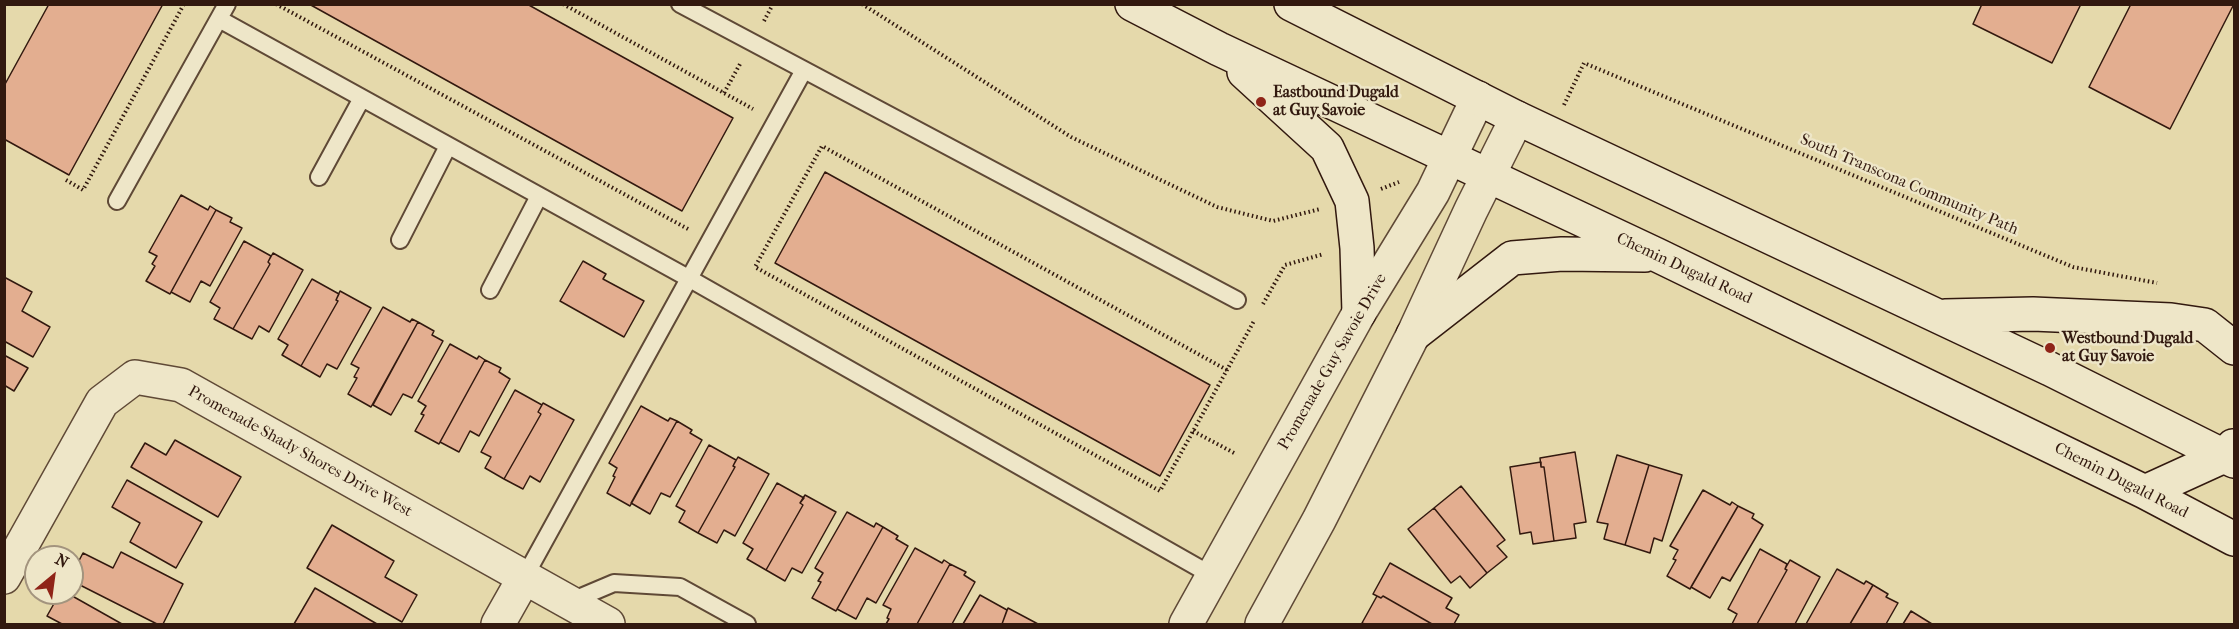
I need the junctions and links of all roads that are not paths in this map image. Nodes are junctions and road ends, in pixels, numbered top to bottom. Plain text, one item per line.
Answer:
1 (680, 4) edge
2 (1131, 4) edge
3 (1291, 4) edge
4 (223, 12) edge
5 (1218, 49) junction
6 (804, 70) junction
7 (362, 98) junction
8 (1478, 99) junction
9 (1517, 118) junction
10 (448, 146) junction
11 (1449, 158) junction
12 (319, 177) dead end
13 (1488, 177) junction
14 (539, 196) junction
15 (117, 201) dead end
16 (400, 240) dead end
17 (1658, 255) junction
18 (690, 279) junction
19 (490, 290) dead end
20 (1237, 300) dead end
21 (1359, 313) junction
22 (1938, 316) junction
23 (1413, 335) junction
24 (2235, 348) edge
25 (2231, 454) edge
26 (2145, 492) junction
27 (2235, 539) edge
28 (1214, 576) junction
29 (4, 577) edge
30 (524, 578) junction
31 (568, 602) junction
32 (498, 624) edge
33 (608, 624) edge
34 (747, 624) edge
35 (1186, 624) edge
36 (1262, 624) edge

1 - 6 lane
2 - 5 main road, Chemin Dugald Road
3 - 8 main road
4 - 7 lane
4 - 15 lane
5 - 11 main road, Chemin Dugald Road
5 - 21 main road
6 - 18 lane
6 - 20 lane
7 - 10 lane
7 - 12 lane
8 - 9 main road
8 - 11 main road, Promenade Guy Savoie Drive
9 - 13 main road
9 - 22 main road
10 - 14 lane
10 - 16 lane
11 - 13 main road, Chemin Dugald Road
11 - 21 main road, Promenade Guy Savoie Drive
13 - 17 main road, Chemin Dugald Road
13 - 23 main road
14 - 18 lane
14 - 19 lane
17 - 23 main road
17 - 26 main road, Chemin Dugald Road
18 - 28 lane
18 - 30 lane
21 - 28 main road, Promenade Guy Savoie Drive
22 - 24 main road
22 - 25 main road
23 - 36 main road
25 - 26 main road
26 - 27 main road, Chemin Dugald Road
28 - 35 main road, Promenade Guy Savoie Drive
29 - 30 main road, Promenade Shady Shores Drive West
30 - 31 main road, Promenade Shady Shores Drive West
30 - 32 main road
31 - 33 main road, Promenade Shady Shores Drive West
31 - 34 lane

